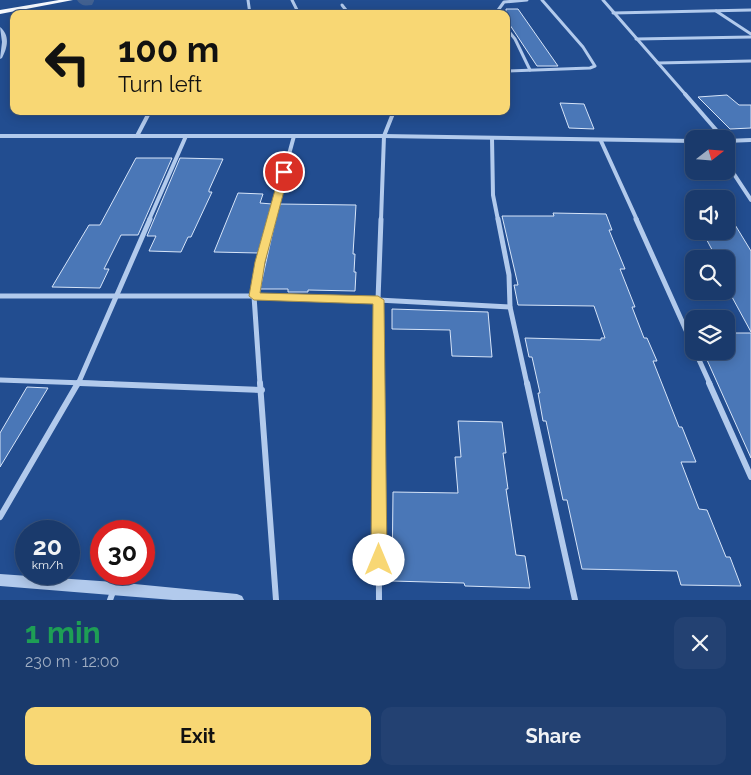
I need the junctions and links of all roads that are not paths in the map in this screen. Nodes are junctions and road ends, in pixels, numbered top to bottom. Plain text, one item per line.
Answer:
1 (58, 0) edge
2 (68, 0) edge
3 (527, 0) edge
4 (542, 0) edge
5 (603, 0) edge
6 (342, 5) dead end
7 (346, 10) edge
8 (499, 10) edge
9 (751, 10) edge
10 (0, 11) edge
11 (715, 11) junction
12 (613, 13) junction
13 (0, 28) edge
14 (510, 33) edge
15 (751, 36) edge
16 (636, 39) junction
17 (3, 40) edge
18 (0, 57) edge
19 (751, 61) edge
20 (658, 63) junction
21 (530, 70) junction
22 (510, 71) edge
23 (148, 115) edge
24 (392, 115) edge
25 (716, 130) edge
26 (0, 136) edge
27 (136, 136) junction
28 (186, 136) junction
29 (294, 136) junction
30 (384, 136) junction
31 (492, 138) junction
32 (735, 140) edge
33 (751, 140) edge
34 (601, 141) junction
35 (685, 141) edge
36 (735, 176) edge
37 (751, 200) edge
38 (0, 296) edge
39 (116, 296) junction
40 (254, 296) junction
41 (378, 300) junction
42 (510, 307) junction
43 (685, 330) edge
44 (698, 360) edge
45 (0, 380) edge
46 (79, 382) junction
47 (262, 390) junction
48 (751, 477) edge
49 (0, 517) edge
50 (0, 580) edge
51 (112, 594) edge
52 (237, 600) edge
53 (276, 600) edge
54 (379, 600) edge
55 (575, 600) edge

1 - 10 main road
2 - 10 main road
3 - 8 street
4 - 21 street
5 - 12 street
6 - 7 street
9 - 11 street
11 - 12 street
11 - 15 street
12 - 16 street
13 - 17 street
14 - 21 street
15 - 16 street
16 - 20 street
17 - 18 street
19 - 20 street
20 - 25 street
21 - 22 street
23 - 27 street
24 - 30 street
26 - 27 street
27 - 28 street
28 - 29 street
28 - 39 street
29 - 30 street
29 - 40 street
30 - 31 street
30 - 41 street
31 - 34 street
31 - 42 street
32 - 33 street
34 - 35 street
34 - 43 street
36 - 37 street
38 - 39 street
39 - 40 street
39 - 46 street
40 - 41 street
40 - 47 street
41 - 42 street
41 - 54 street
42 - 55 street
44 - 48 street
45 - 46 street
46 - 47 street
46 - 49 street
47 - 53 street
50 - 51 street
51 - 52 street

